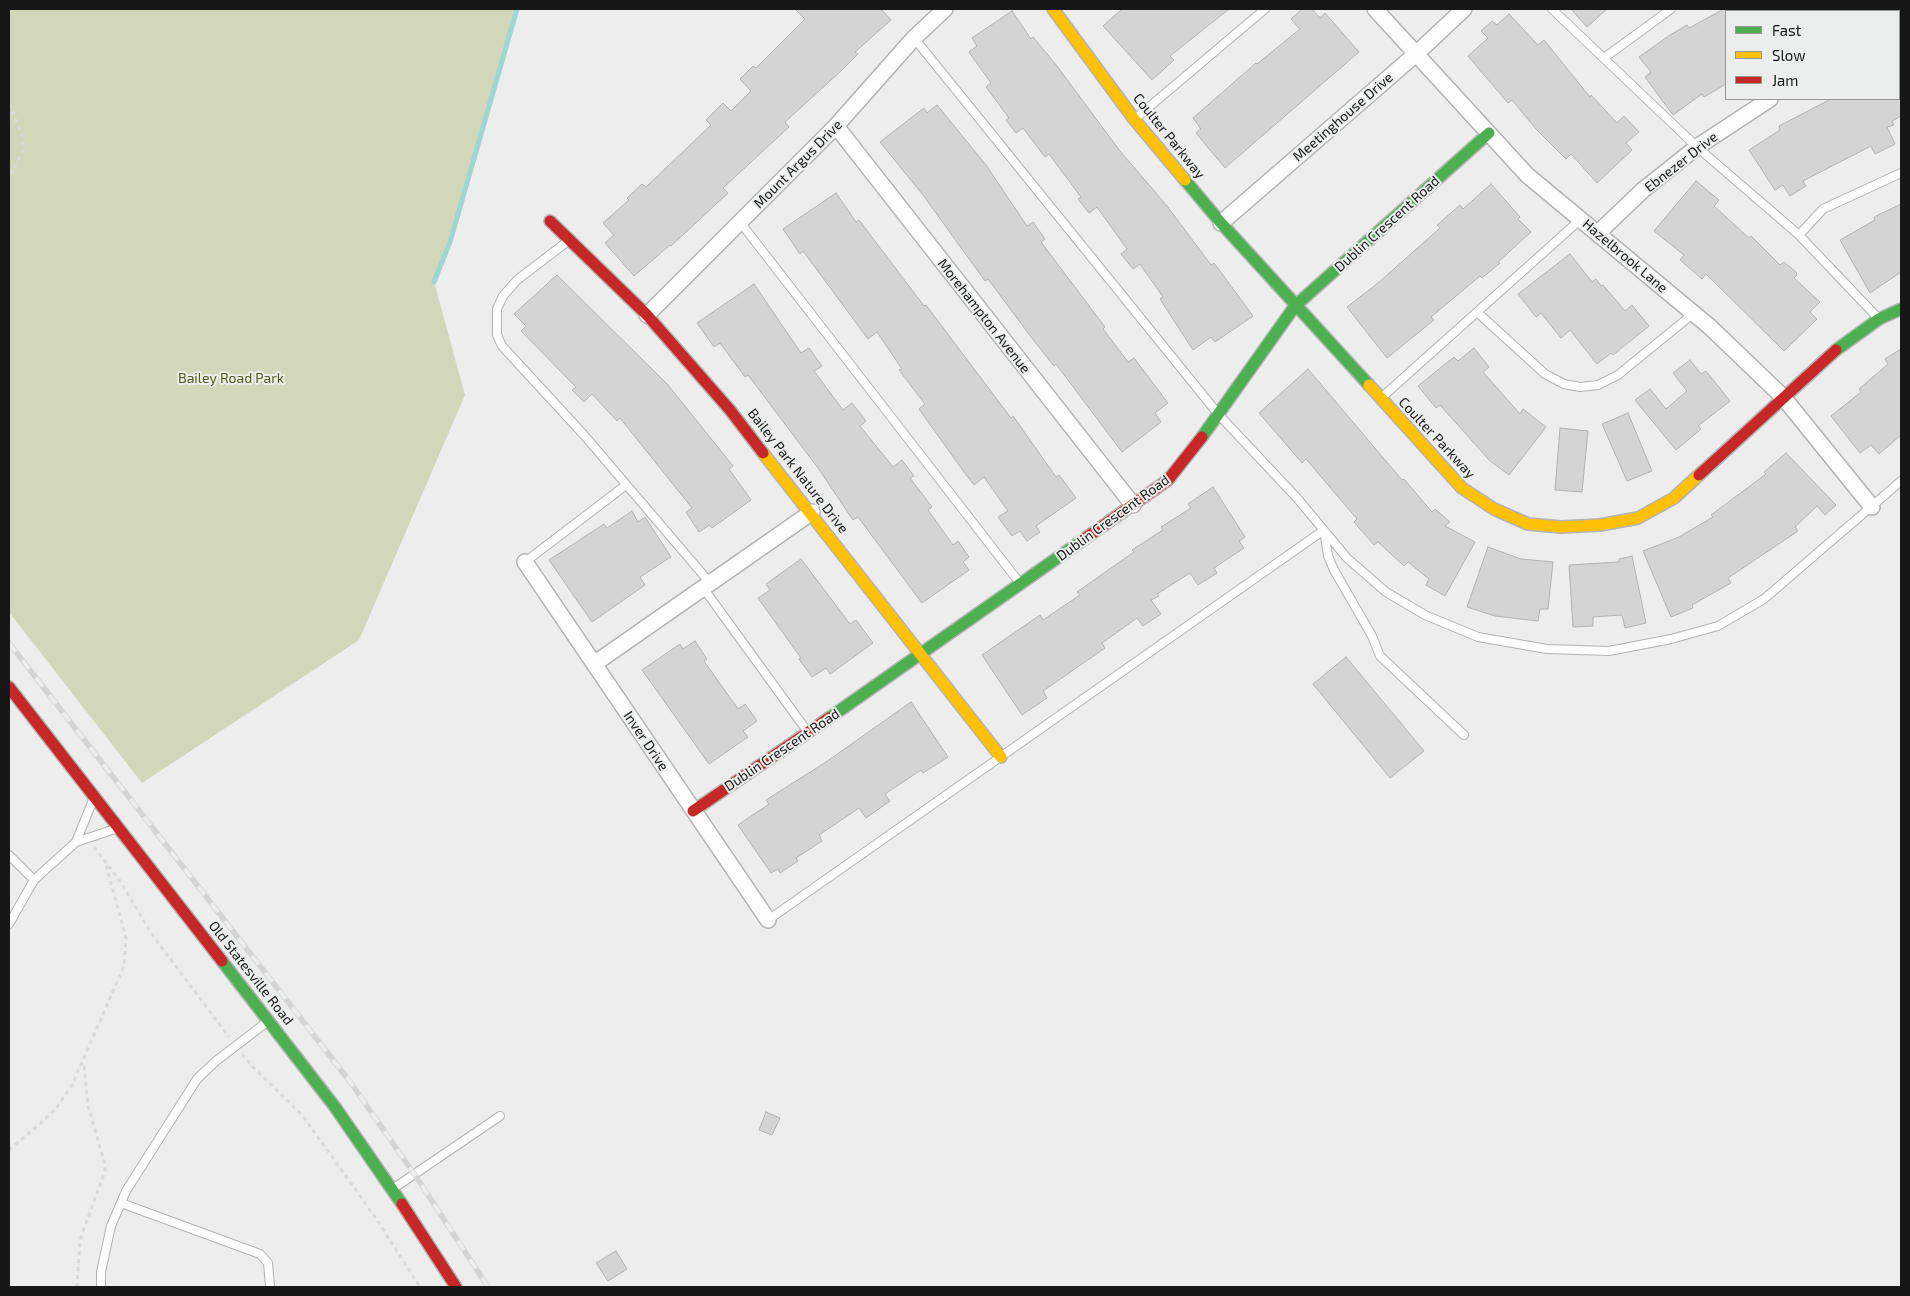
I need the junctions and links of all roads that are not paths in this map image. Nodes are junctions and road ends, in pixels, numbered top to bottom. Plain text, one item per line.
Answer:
1 (945, 9) edge
2 (1053, 9) edge
3 (1265, 9) edge
4 (1375, 9) edge
5 (1464, 9) edge
6 (1552, 9) edge
7 (1671, 9) edge
8 (914, 38) junction
9 (1417, 53) junction
10 (1604, 58) junction
11 (1768, 100) edge
12 (1134, 119) junction
13 (836, 126) junction
14 (1489, 133) junction
15 (1697, 147) junction
16 (1901, 173) edge
17 (1581, 219) junction
18 (550, 221) dead end
19 (740, 222) junction
20 (1221, 223) junction
21 (1598, 233) junction
22 (1799, 235) junction
23 (569, 240) junction
24 (1295, 306) junction
25 (1901, 309) edge
26 (1477, 312) junction
27 (1694, 313) junction
28 (647, 315) junction
29 (1879, 319) junction
30 (1782, 397) junction
31 (1380, 399) junction
32 (1219, 415) junction
33 (1901, 481) edge
34 (626, 485) junction
35 (1133, 505) junction
36 (1872, 507) junction
37 (812, 512) junction
38 (1324, 530) junction
39 (525, 562) joint
40 (1021, 584) junction
41 (707, 586) junction
42 (920, 653) junction
43 (594, 664) junction
44 (9, 687) edge
45 (808, 733) junction
46 (1464, 735) dead end
47 (1001, 757) junction
48 (94, 797) junction
49 (693, 811) junction
50 (120, 828) junction
51 (76, 842) junction
52 (9, 855) edge
53 (34, 880) junction
54 (768, 920) joint
55 (9, 924) edge
56 (269, 1021) junction
57 (500, 1116) dead end
58 (392, 1189) junction
59 (121, 1203) junction
60 (102, 1287) edge
61 (270, 1287) edge
62 (456, 1287) edge

1 - 8 street, Mount Argus Drive
2 - 12 street, Coulter Parkway
3 - 12 lane
4 - 9 street, Hazelbrook Lane
5 - 9 street, Meetinghouse Drive
6 - 10 lane
7 - 10 lane
8 - 13 street, Mount Argus Drive
8 - 32 lane
9 - 14 street, Hazelbrook Lane
9 - 20 street, Meetinghouse Drive
10 - 15 lane
11 - 15 street, Ebnezer Drive
12 - 20 street, Coulter Parkway
13 - 19 street, Mount Argus Drive
13 - 35 street, Morehampton Avenue
14 - 17 street, Hazelbrook Lane
14 - 24 street, Dublin Crescent Road
15 - 21 street, Ebnezer Drive
15 - 22 lane
16 - 22 lane
17 - 21 street, Hazelbrook Lane
17 - 26 lane
18 - 23 street, Bailey Park Nature Drive
19 - 28 street, Mount Argus Drive
19 - 40 lane
20 - 24 street, Coulter Parkway
21 - 27 street, Hazelbrook Lane
22 - 29 lane
23 - 28 street, Bailey Park Nature Drive
23 - 34 lane
24 - 31 street, Coulter Parkway
24 - 32 street, Dublin Crescent Road
25 - 29 street, Coulter Parkway
26 - 27 lane
26 - 31 lane
27 - 30 street, Hazelbrook Lane
28 - 37 street, Bailey Park Nature Drive
29 - 30 street, Coulter Parkway
30 - 31 street, Coulter Parkway
30 - 36 street, Hazelbrook Lane
32 - 35 street, Dublin Crescent Road
32 - 38 lane
33 - 36 lane
34 - 39 lane
34 - 41 lane
35 - 40 street, Dublin Crescent Road
36 - 38 lane
37 - 41 street
37 - 42 street, Bailey Park Nature Drive
38 - 46 lane
38 - 47 lane
39 - 43 street, Inver Drive
40 - 42 street, Dublin Crescent Road
41 - 43 street
41 - 45 lane
42 - 45 street, Dublin Crescent Road
42 - 47 street, Bailey Park Nature Drive
43 - 49 street, Inver Drive
44 - 48 street, Old Statesville Road
45 - 49 street, Dublin Crescent Road
47 - 54 lane
48 - 50 street, Old Statesville Road
48 - 51 lane
49 - 54 street, Inver Drive
50 - 51 lane
50 - 56 street, Old Statesville Road
51 - 53 lane
52 - 53 lane
53 - 55 lane
56 - 58 street, Old Statesville Road
56 - 59 lane
57 - 58 lane
58 - 62 street, Old Statesville Road
59 - 60 lane
59 - 61 lane

